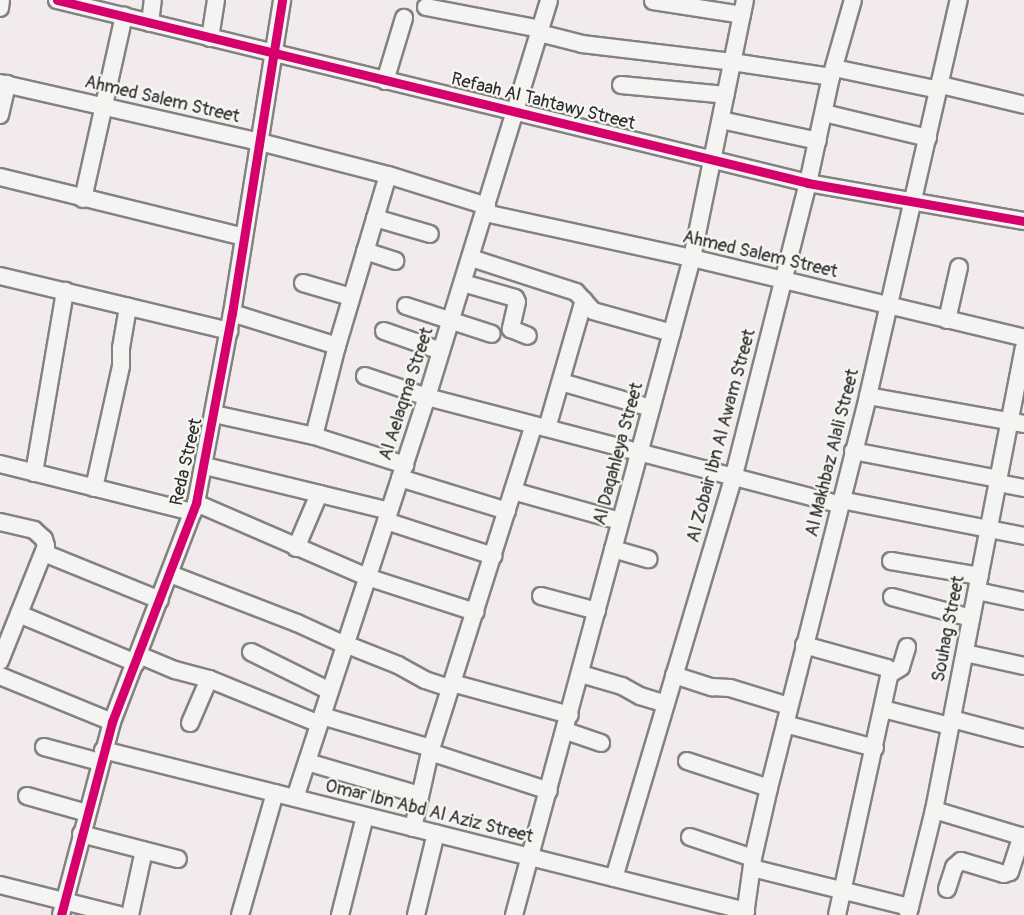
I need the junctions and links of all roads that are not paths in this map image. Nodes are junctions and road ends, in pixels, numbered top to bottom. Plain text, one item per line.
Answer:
1 (1, 0) edge
2 (57, 0) edge
3 (153, 0) edge
4 (216, 0) edge
5 (282, 0) edge
6 (549, 0) edge
7 (853, 0) edge
8 (959, 0) edge
9 (653, 1) edge
10 (84, 3) edge
11 (426, 7) dead end
12 (0, 8) edge
13 (743, 8) edge
14 (124, 16) junction
15 (404, 18) dead end
16 (150, 23) junction
17 (540, 31) junction
18 (210, 38) junction
19 (274, 54) junction
20 (732, 62) junction
21 (833, 73) junction
22 (385, 81) junction
23 (3, 83) edge
24 (621, 85) dead end
25 (940, 88) junction
26 (726, 95) junction
27 (1024, 105) edge
28 (104, 107) junction
29 (516, 113) junction
30 (824, 113) junction
31 (0, 115) edge
32 (721, 120) junction
33 (928, 138) junction
34 (819, 141) junction
35 (260, 142) junction
36 (713, 160) junction
37 (388, 175) junction
38 (0, 177) edge
39 (808, 183) junction
40 (83, 199) junction
41 (913, 201) junction
42 (486, 209) junction
43 (375, 218) junction
44 (1024, 221) edge
45 (430, 234) dead end
46 (244, 237) junction
47 (364, 251) junction
48 (471, 258) junction
49 (692, 258) junction
50 (395, 261) dead end
51 (959, 267) dead end
52 (784, 280) junction
53 (1, 281) edge
54 (303, 283) dead end
55 (463, 283) junction
56 (65, 291) junction
57 (351, 297) junction
58 (584, 300) junction
59 (406, 306) dead end
60 (889, 306) junction
61 (128, 307) junction
62 (232, 313) junction
63 (947, 320) junction
64 (451, 321) junction
65 (228, 331) junction
66 (384, 331) dead end
67 (672, 333) junction
68 (492, 334) dead end
69 (528, 336) dead end
70 (1024, 338) edge
71 (337, 346) junction
72 (1024, 349) edge
73 (441, 351) junction
74 (365, 376) dead end
75 (561, 382) junction
76 (868, 396) junction
77 (427, 397) junction
78 (651, 408) junction
79 (214, 414) junction
80 (1017, 422) edge
81 (541, 427) junction
82 (314, 436) junction
83 (639, 451) junction
84 (853, 451) junction
85 (0, 464) edge
86 (205, 466) junction
87 (402, 471) junction
88 (34, 473) junction
89 (734, 475) junction
90 (998, 481) junction
91 (94, 488) junction
92 (1024, 488) edge
93 (513, 491) junction
94 (319, 494) junction
95 (840, 502) junction
96 (195, 508) junction
97 (507, 511) junction
98 (388, 516) junction
99 (620, 521) junction
100 (0, 522) edge
101 (989, 529) junction
102 (1024, 536) edge
103 (296, 548) junction
104 (613, 549) junction
105 (44, 552) junction
106 (493, 556) junction
107 (649, 559) dead end
108 (891, 561) dead end
109 (170, 574) junction
110 (368, 577) junction
111 (978, 583) junction
112 (542, 596) dead end
113 (892, 597) dead end
114 (160, 600) junction
115 (1024, 601) edge
116 (597, 611) junction
117 (475, 612) junction
118 (19, 614) junction
119 (971, 618) junction
120 (345, 644) junction
121 (804, 645) junction
122 (907, 647) dead end
123 (251, 652) dead end
124 (964, 653) junction
125 (137, 659) junction
126 (0, 661) edge
127 (1024, 666) edge
128 (580, 674) junction
129 (890, 674) junction
130 (674, 675) junction
131 (0, 676) edge
132 (209, 679) junction
133 (451, 686) junction
134 (330, 691) junction
135 (666, 704) junction
136 (789, 706) junction
137 (883, 709) junction
138 (321, 720) junction
139 (112, 722) junction
140 (190, 723) dead end
141 (568, 723) junction
142 (951, 723) junction
143 (785, 724) junction
144 (1024, 738) edge
145 (601, 743) dead end
146 (44, 747) dead end
147 (874, 748) junction
148 (431, 750) junction
149 (102, 756) junction
150 (687, 761) dead end
151 (307, 762) junction
152 (769, 788) junction
153 (549, 791) junction
154 (275, 793) junction
155 (420, 795) junction
156 (27, 796) dead end
157 (295, 798) junction
158 (934, 810) junction
159 (87, 813) junction
160 (365, 816) junction
161 (413, 828) junction
162 (436, 833) junction
163 (81, 834) junction
164 (690, 837) dead end
165 (1023, 837) edge
166 (144, 850) junction
167 (531, 857) junction
168 (178, 859) dead end
169 (752, 863) junction
170 (614, 878) junction
171 (0, 885) edge
172 (947, 889) dead end
173 (844, 891) junction
174 (63, 908) edge
175 (909, 911) edge
176 (745, 913) edge
177 (119, 915) edge
178 (130, 915) edge
179 (240, 915) edge
180 (340, 915) edge
181 (416, 915) edge
182 (514, 915) edge
183 (837, 915) edge

1 - 12 street
2 - 10 street, Refaah Al Tahtawy Street
3 - 16 street
4 - 18 street
5 - 19 street, Reda Street
6 - 17 street, Al Aelaqma Street
7 - 21 street, Al Zobair Ibn Al Awam Street
8 - 25 street, Al Makhbaz Alali Street
9 - 13 street
10 - 14 street, Refaah Al Tahtawy Street
11 - 17 street
13 - 20 street, Al Daqahleya Street
14 - 16 street, Refaah Al Tahtawy Street
14 - 28 street
15 - 22 street
16 - 18 street, Refaah Al Tahtawy Street
17 - 20 street
17 - 29 street, Al Aelaqma Street
18 - 19 street, Refaah Al Tahtawy Street
19 - 22 street, Refaah Al Tahtawy Street
19 - 35 street, Reda Street
20 - 21 street
20 - 26 street, Al Daqahleya Street
21 - 25 street
21 - 30 street, Al Zobair Ibn Al Awam Street
22 - 29 street, Refaah Al Tahtawy Street
23 - 28 street, Ahmed Salem Street
23 - 31 street
24 - 26 street
25 - 27 street
25 - 33 street, Al Makhbaz Alali Street
26 - 32 street, Al Daqahleya Street
28 - 35 street, Ahmed Salem Street
28 - 40 street
29 - 36 street, Refaah Al Tahtawy Street
29 - 42 street, Al Aelaqma Street
30 - 33 street
30 - 34 street, Al Zobair Ibn Al Awam Street
32 - 34 street
32 - 36 street, Al Daqahleya Street
33 - 41 street, Al Makhbaz Alali Street
34 - 39 street, Al Zobair Ibn Al Awam Street
35 - 37 street, Ahmed Salem Street
35 - 46 street, Reda Street
36 - 39 street, Refaah Al Tahtawy Street
36 - 49 street, Al Daqahleya Street
37 - 42 street, Ahmed Salem Street
37 - 43 street
38 - 40 street
39 - 41 street, Refaah Al Tahtawy Street
39 - 52 street, Al Zobair Ibn Al Awam Street
40 - 46 street
41 - 44 street, Refaah Al Tahtawy Street
41 - 60 street, Al Makhbaz Alali Street
42 - 48 street, Al Aelaqma Street
42 - 49 street, Ahmed Salem Street
43 - 45 street
43 - 47 street
46 - 62 street, Reda Street
47 - 50 street
47 - 57 street
48 - 55 street, Al Aelaqma Street
48 - 58 street
49 - 52 street, Ahmed Salem Street
49 - 67 street, Al Daqahleya Street
51 - 63 street
52 - 60 street, Ahmed Salem Street
52 - 89 street, Al Zobair Ibn Al Awam Street
53 - 56 street
54 - 57 street
55 - 64 street, Al Aelaqma Street
55 - 69 street
56 - 61 street
56 - 88 street
57 - 71 street
58 - 67 street
58 - 75 street
59 - 64 street
60 - 63 street, Ahmed Salem Street
60 - 76 street, Al Makhbaz Alali Street
61 - 65 street
61 - 91 street
62 - 65 street, Reda Street
62 - 71 street
63 - 70 street, Ahmed Salem Street
64 - 68 street
64 - 73 street, Al Aelaqma Street
65 - 79 street, Reda Street
66 - 73 street
67 - 78 street, Al Daqahleya Street
71 - 82 street
72 - 80 street, Souhag Street
73 - 77 street, Al Aelaqma Street
74 - 77 street
75 - 78 street
75 - 81 street
76 - 80 street
76 - 84 street, Al Makhbaz Alali Street
77 - 81 street
77 - 87 street, Al Aelaqma Street
78 - 83 street, Al Daqahleya Street
79 - 82 street
79 - 86 street, Reda Street
80 - 90 street, Souhag Street
81 - 83 street
81 - 93 street
82 - 87 street
83 - 89 street
83 - 99 street, Al Daqahleya Street
84 - 90 street
84 - 95 street, Al Makhbaz Alali Street
85 - 88 street
86 - 94 street
86 - 96 street, Reda Street
87 - 97 street
87 - 98 street, Al Aelaqma Street
88 - 91 street
89 - 95 street
89 - 130 street, Al Zobair Ibn Al Awam Street
90 - 92 street
90 - 101 street, Souhag Street
91 - 96 street
93 - 97 street
93 - 99 street
94 - 98 street
94 - 103 street
95 - 101 street
95 - 121 street, Al Makhbaz Alali Street
96 - 103 street
96 - 109 street, Reda Street
97 - 106 street
98 - 106 street
98 - 110 street, Al Aelaqma Street
99 - 104 street, Al Daqahleya Street
100 - 105 street
101 - 102 street
101 - 111 street, Souhag Street
103 - 110 street
104 - 107 street
104 - 116 street, Al Daqahleya Street
105 - 114 street
105 - 118 street
106 - 117 street
108 - 111 street
109 - 114 street, Reda Street
109 - 120 street
110 - 117 street
110 - 120 street, Al Aelaqma Street
111 - 115 street
111 - 119 street, Souhag Street
112 - 116 street
113 - 119 street
114 - 125 street, Reda Street
116 - 128 street, Al Daqahleya Street
117 - 133 street
118 - 125 street
118 - 126 street
119 - 124 street, Souhag Street
120 - 133 street
120 - 134 street, Al Aelaqma Street
121 - 129 street
121 - 136 street, Al Makhbaz Alali Street
122 - 129 street
123 - 134 street
124 - 127 street
124 - 142 street, Souhag Street
125 - 132 street
125 - 139 street, Reda Street
128 - 135 street
128 - 141 street, Al Daqahleya Street
129 - 137 street
130 - 135 street, Al Zobair Ibn Al Awam Street
130 - 136 street
131 - 139 street
132 - 138 street
132 - 140 street
133 - 141 street
133 - 148 street
134 - 138 street, Al Aelaqma Street
135 - 170 street, Al Zobair Ibn Al Awam Street
136 - 143 street, Al Makhbaz Alali Street
137 - 142 street
137 - 147 street
138 - 148 street
138 - 151 street, Al Aelaqma Street
139 - 149 street, Reda Street
141 - 145 street
141 - 153 street, Al Daqahleya Street
142 - 144 street
142 - 158 street, Souhag Street
143 - 147 street
143 - 152 street, Al Makhbaz Alali Street
146 - 149 street, Omar Ibn Abd Al Aziz Street
147 - 173 street
148 - 153 street
148 - 155 street
149 - 154 street, Omar Ibn Abd Al Aziz Street
149 - 159 street, Reda Street
150 - 152 street
151 - 155 street
151 - 157 street, Al Aelaqma Street
152 - 169 street, Al Makhbaz Alali Street
153 - 167 street, Al Daqahleya Street
154 - 157 street, Omar Ibn Abd Al Aziz Street
154 - 179 street
155 - 161 street
156 - 159 street
157 - 160 street, Omar Ibn Abd Al Aziz Street
158 - 165 street
158 - 175 street, Souhag Street
159 - 163 street, Reda Street
160 - 161 street, Omar Ibn Abd Al Aziz Street
160 - 180 street
161 - 162 street, Omar Ibn Abd Al Aziz Street
162 - 167 street, Omar Ibn Abd Al Aziz Street
162 - 181 street
163 - 166 street
163 - 174 street, Reda Street
164 - 169 street
165 - 172 street
166 - 168 street
166 - 178 street
167 - 170 street, Omar Ibn Abd Al Aziz Street
167 - 182 street, Al Daqahleya Street
169 - 173 street
169 - 176 street, Al Makhbaz Alali Street
170 - 176 street, Omar Ibn Abd Al Aziz Street
171 - 174 street
173 - 175 street
173 - 183 street
174 - 177 street

